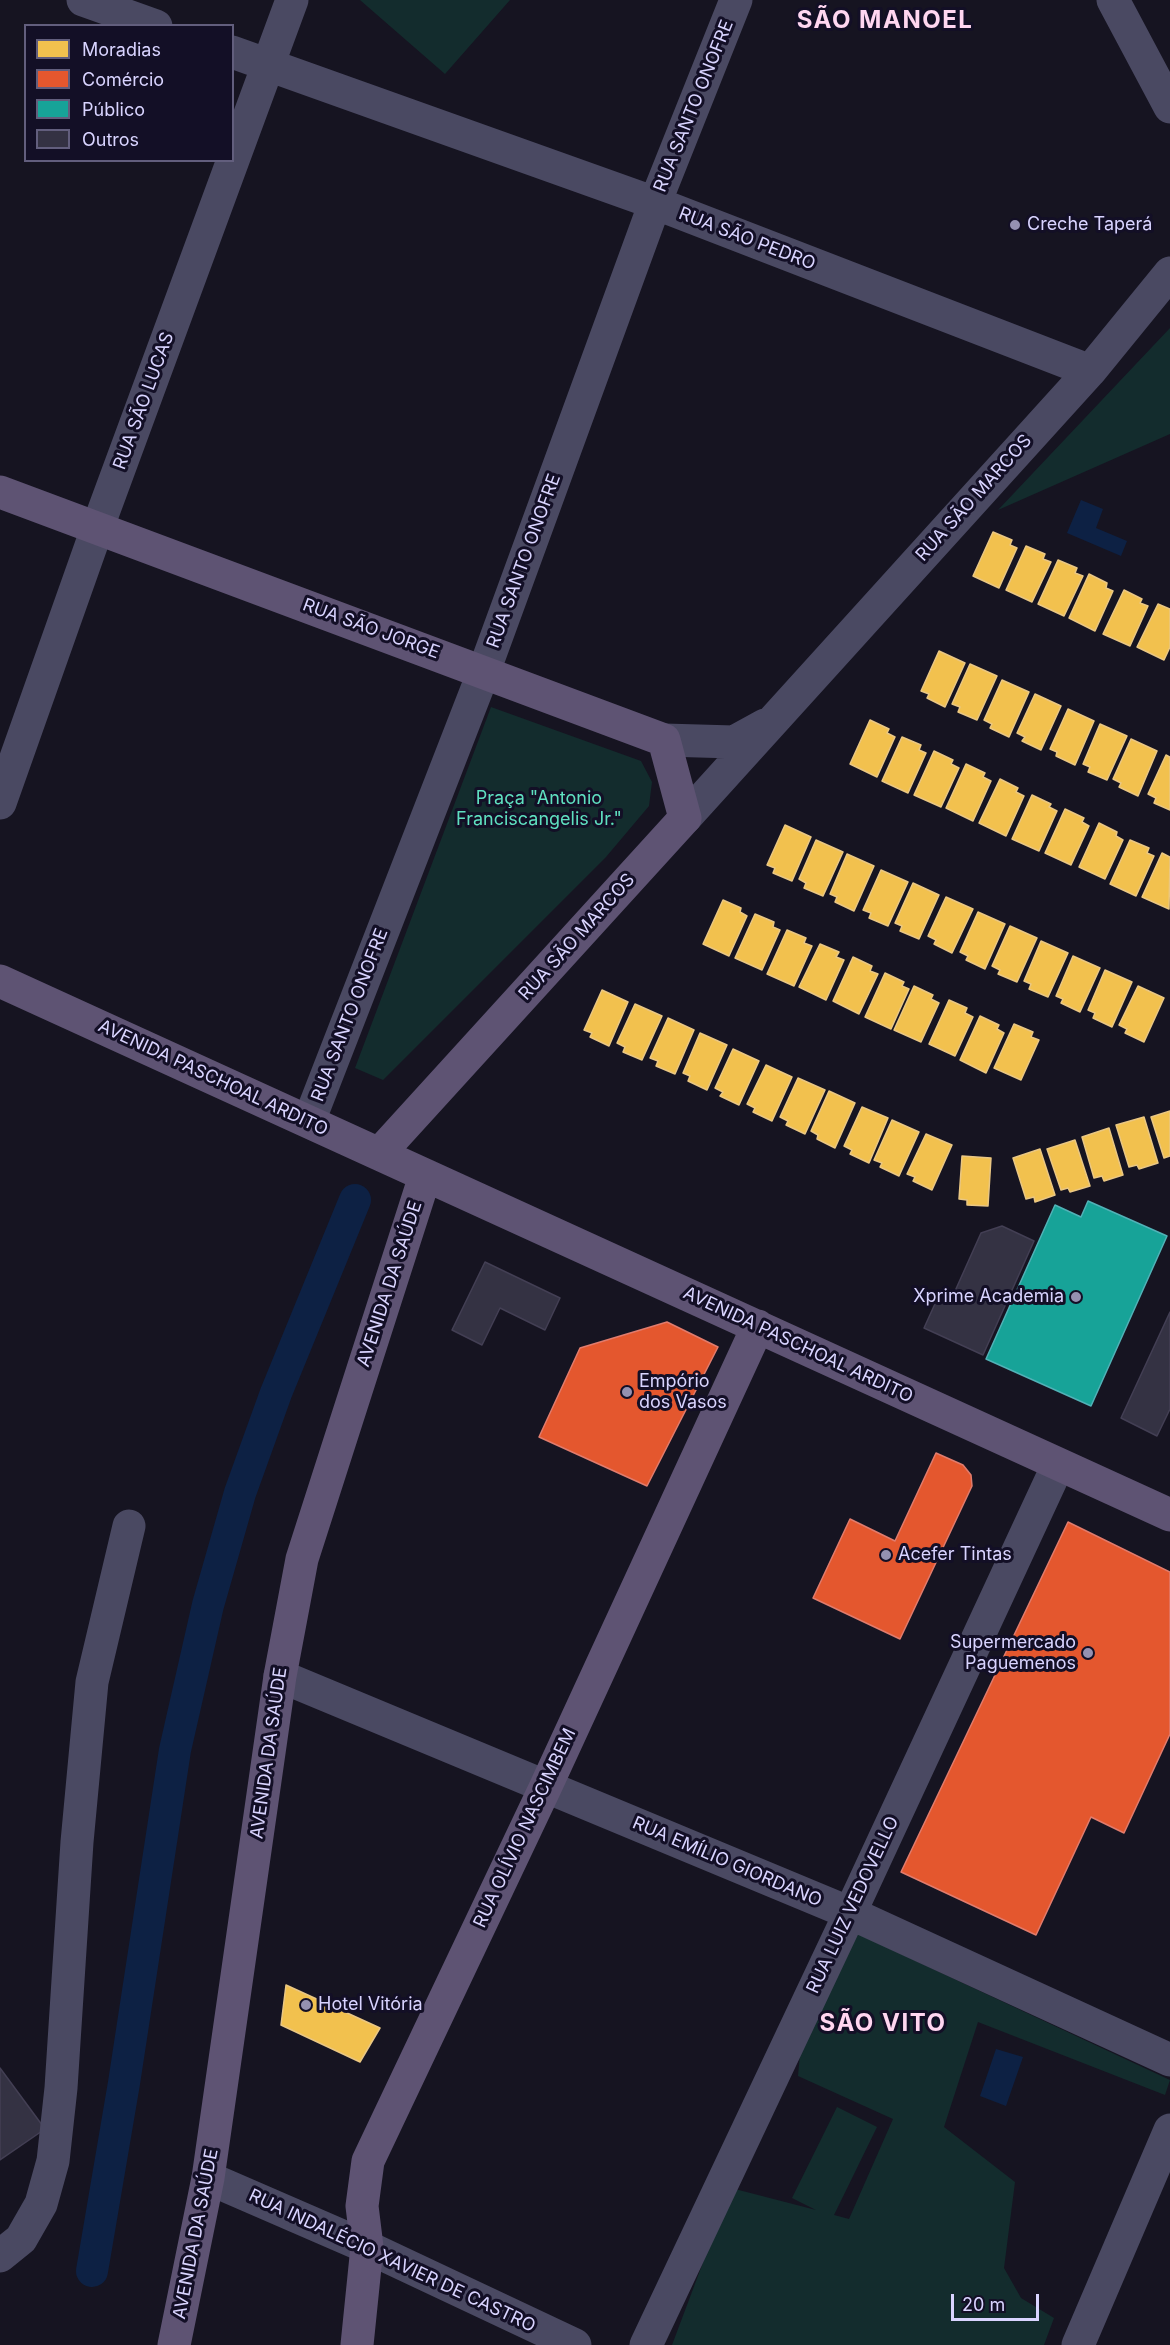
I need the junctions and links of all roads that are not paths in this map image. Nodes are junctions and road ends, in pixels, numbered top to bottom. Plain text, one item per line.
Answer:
1 (83, 0) edge
2 (292, 0) edge
3 (736, 0) edge
4 (1113, 0) edge
5 (150, 24) edge
6 (234, 53) edge
7 (268, 64) junction
8 (1170, 107) edge
9 (234, 157) edge
10 (232, 162) edge
11 (655, 203) junction
12 (1170, 273) edge
13 (1090, 371) junction
14 (0, 492) edge
15 (98, 529) junction
16 (484, 671) junction
17 (774, 720) junction
18 (664, 740) junction
19 (0, 803) edge
20 (685, 818) junction
21 (0, 981) edge
22 (413, 1116) junction
23 (309, 1121) junction
24 (379, 1154) junction
25 (425, 1176) junction
26 (758, 1326) junction
27 (1058, 1464) junction
28 (1170, 1515) edge
29 (129, 1526) dead end
30 (280, 1676) junction
31 (546, 1786) junction
32 (850, 1913) junction
33 (1170, 2060) edge
34 (1170, 2130) edge
35 (208, 2178) junction
36 (367, 2247) junction
37 (0, 2256) edge
38 (174, 2345) edge
39 (357, 2345) edge
40 (575, 2345) edge
41 (646, 2345) edge
42 (1078, 2345) edge

1 - 5 street
2 - 7 street, RUA SÃO LUCAS
3 - 11 street, RUA SANTO ONOFRE
4 - 8 street
6 - 7 street, RUA SÃO PEDRO
7 - 9 street, RUA SÃO LUCAS
7 - 11 street, RUA SÃO PEDRO
10 - 15 street, RUA SÃO LUCAS
11 - 13 street, RUA SÃO PEDRO
11 - 16 street, RUA SANTO ONOFRE
12 - 13 street, RUA SÃO MARCOS
13 - 17 street, RUA SÃO MARCOS
14 - 15 main road, RUA SÃO JORGE
15 - 16 main road, RUA SÃO JORGE
15 - 19 street, RUA SÃO LUCAS
16 - 18 main road, RUA SÃO JORGE
16 - 23 street, RUA SANTO ONOFRE
17 - 18 street, RUA SÃO MARCOS
17 - 20 street, RUA SÃO MARCOS
18 - 20 main road
20 - 22 main road, RUA SÃO MARCOS
21 - 23 main road, AVENIDA PASCHOAL ARDITO
22 - 24 main road, RUA SÃO MARCOS
22 - 25 main road
23 - 24 main road, AVENIDA PASCHOAL ARDITO
24 - 25 main road, AVENIDA PASCHOAL ARDITO
25 - 26 main road, AVENIDA PASCHOAL ARDITO
25 - 30 main road, AVENIDA DA SAÚDE
26 - 27 main road, AVENIDA PASCHOAL ARDITO
26 - 31 main road, RUA OLÍVIO NASCIMBEM
27 - 28 main road, AVENIDA PASCHOAL ARDITO
27 - 32 street, RUA LUIZ VEDOVELLO
29 - 37 street
30 - 31 street, RUA EMÍLIO GIORDANO
30 - 35 main road, AVENIDA DA SAÚDE
31 - 32 street, RUA EMÍLIO GIORDANO
31 - 36 main road, RUA OLÍVIO NASCIMBEM
32 - 33 street, RUA EMÍLIO GIORDANO
32 - 41 street, RUA LUIZ VEDOVELLO
34 - 42 street
35 - 36 street, RUA INDALÉCIO XAVIER DE CASTRO
35 - 38 main road, AVENIDA DA SAÚDE
36 - 39 main road, RUA OLÍVIO NASCIMBEM
36 - 40 street, RUA INDALÉCIO XAVIER DE CASTRO

